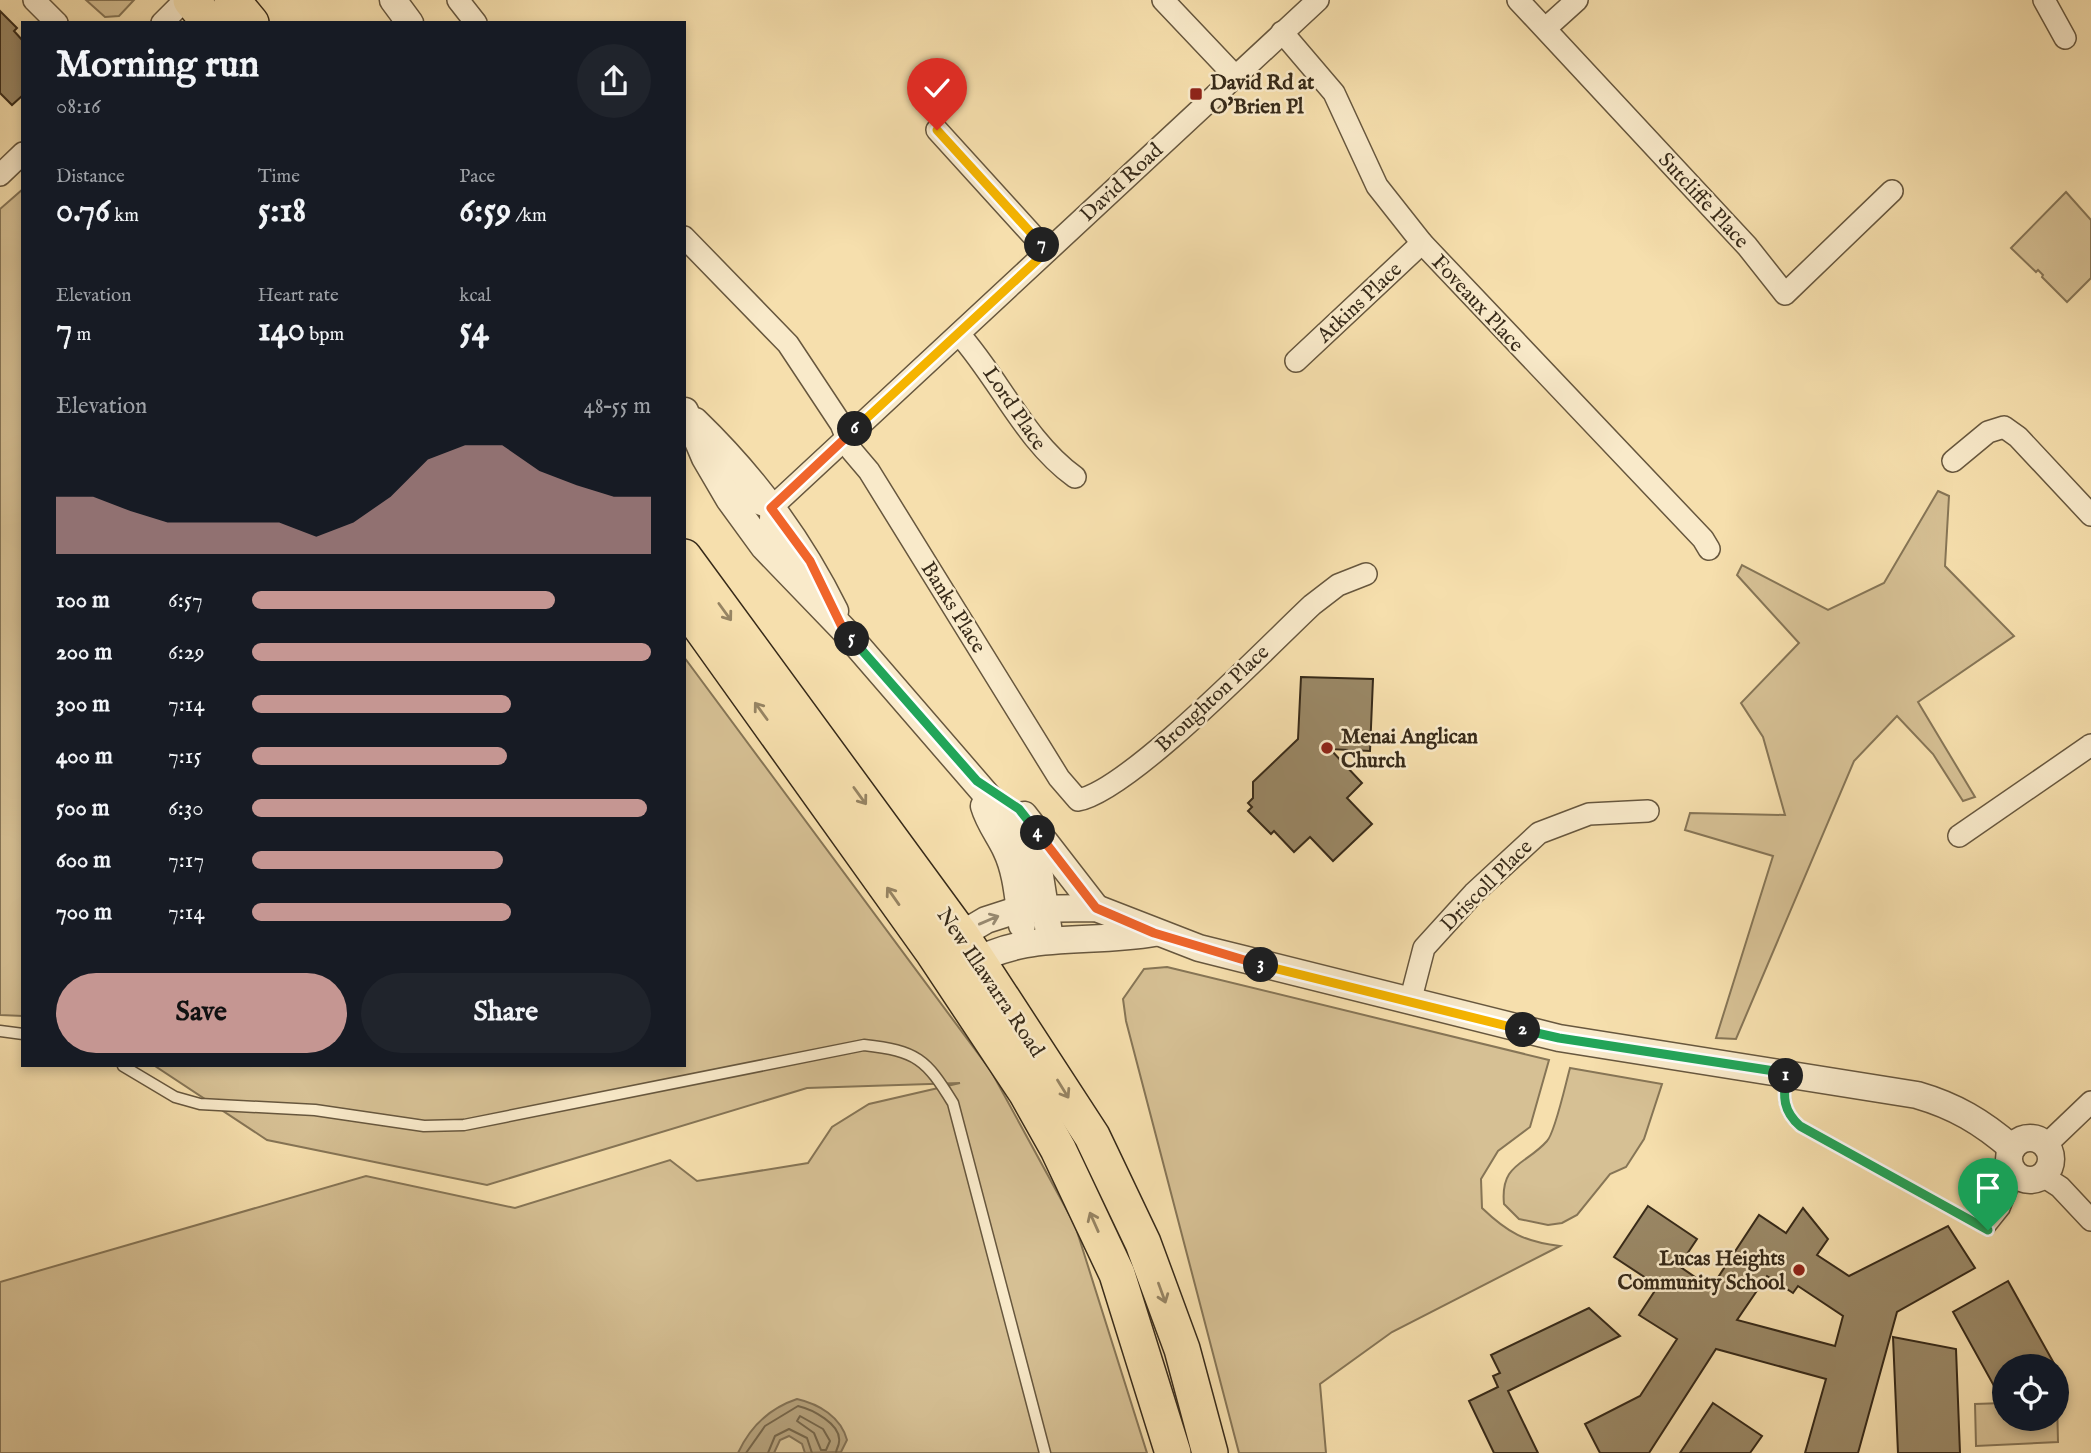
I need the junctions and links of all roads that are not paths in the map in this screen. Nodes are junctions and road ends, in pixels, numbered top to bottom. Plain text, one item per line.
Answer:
1 (34, 0) edge
2 (188, 0) edge
3 (232, 0) edge
4 (393, 0) edge
5 (458, 0) edge
6 (1164, 0) edge
7 (1318, 0) edge
8 (1518, 0) edge
9 (1577, 0) edge
10 (2044, 0) edge
11 (55, 21) edge
12 (164, 21) edge
13 (208, 21) edge
14 (249, 21) edge
15 (409, 21) edge
16 (474, 21) edge
17 (1546, 29) junction
18 (1282, 32) junction
19 (2065, 38) dead end
20 (1235, 76) junction
21 (937, 130) dead end
22 (21, 155) edge
23 (0, 175) edge
24 (1892, 191) dead end
25 (686, 239) edge
26 (1422, 243) junction
27 (1047, 251) junction
28 (959, 334) junction
29 (1296, 361) dead end
30 (686, 412) edge
31 (686, 413) edge
32 (847, 436) junction
33 (705, 458) junction
34 (1953, 461) dead end
35 (1075, 477) dead end
36 (771, 508) junction
37 (2091, 515) edge
38 (1709, 549) dead end
39 (686, 561) edge
40 (1366, 574) dead end
41 (796, 583) junction
42 (686, 607) edge
43 (843, 629) junction
44 (2091, 744) edge
45 (1059, 778) joint
46 (977, 781) junction
47 (1648, 811) dead end
48 (1959, 836) dead end
49 (1033, 908) junction
50 (1096, 908) junction
51 (1154, 933) junction
52 (1050, 939) junction
53 (1024, 943) junction
54 (955, 956) junction
55 (1410, 1002) junction
56 (0, 1031) edge
57 (21, 1034) edge
58 (125, 1067) edge
59 (1787, 1073) junction
60 (2091, 1102) edge
61 (2046, 1145) junction
62 (2012, 1148) junction
63 (2043, 1176) junction
64 (2017, 1177) junction
65 (2091, 1220) edge
66 (1045, 1453) edge
67 (1173, 1453) edge
68 (1210, 1453) edge

1 - 11 street
2 - 12 street
2 - 13 highway
3 - 14 highway
4 - 15 street
5 - 16 street
6 - 20 street
7 - 18 street, David Road
8 - 17 street, Sutcliffe Place
9 - 17 street
10 - 19 street
17 - 24 street, Sutcliffe Place
18 - 20 street, David Road
18 - 26 street, Foveaux Place
20 - 27 street, David Road
21 - 27 street
22 - 23 street
25 - 32 street
26 - 29 street, Atkins Place
26 - 38 street, Foveaux Place
27 - 28 street, David Road
28 - 32 street, David Road
28 - 35 street, Lord Place
30 - 36 street
31 - 33 street
32 - 36 street, David Road
32 - 45 street, Banks Place
33 - 36 street
33 - 41 street
34 - 37 street
36 - 41 street
36 - 43 street
39 -> 54 highway, New Illawarra Road
40 - 45 street, Broughton Place
41 - 43 street
54 -> 42 highway, New Illawarra Road
43 - 46 street
44 - 48 street
46 - 49 street
46 - 50 street
47 - 55 street, Driscoll Place
49 - 50 street
49 - 52 street
49 - 53 street
54 -> 49 street
50 - 51 street
51 - 52 street
51 - 55 street
52 - 53 street
53 - 54 street
67 -> 54 highway, New Illawarra Road
54 -> 68 highway, New Illawarra Road
55 - 59 street
56 - 57 lane
58 - 66 lane
59 - 62 street
59 - 64 lane
60 - 61 street
61 - 62 street
61 - 63 street
62 - 64 street
63 - 64 street
63 - 65 street

